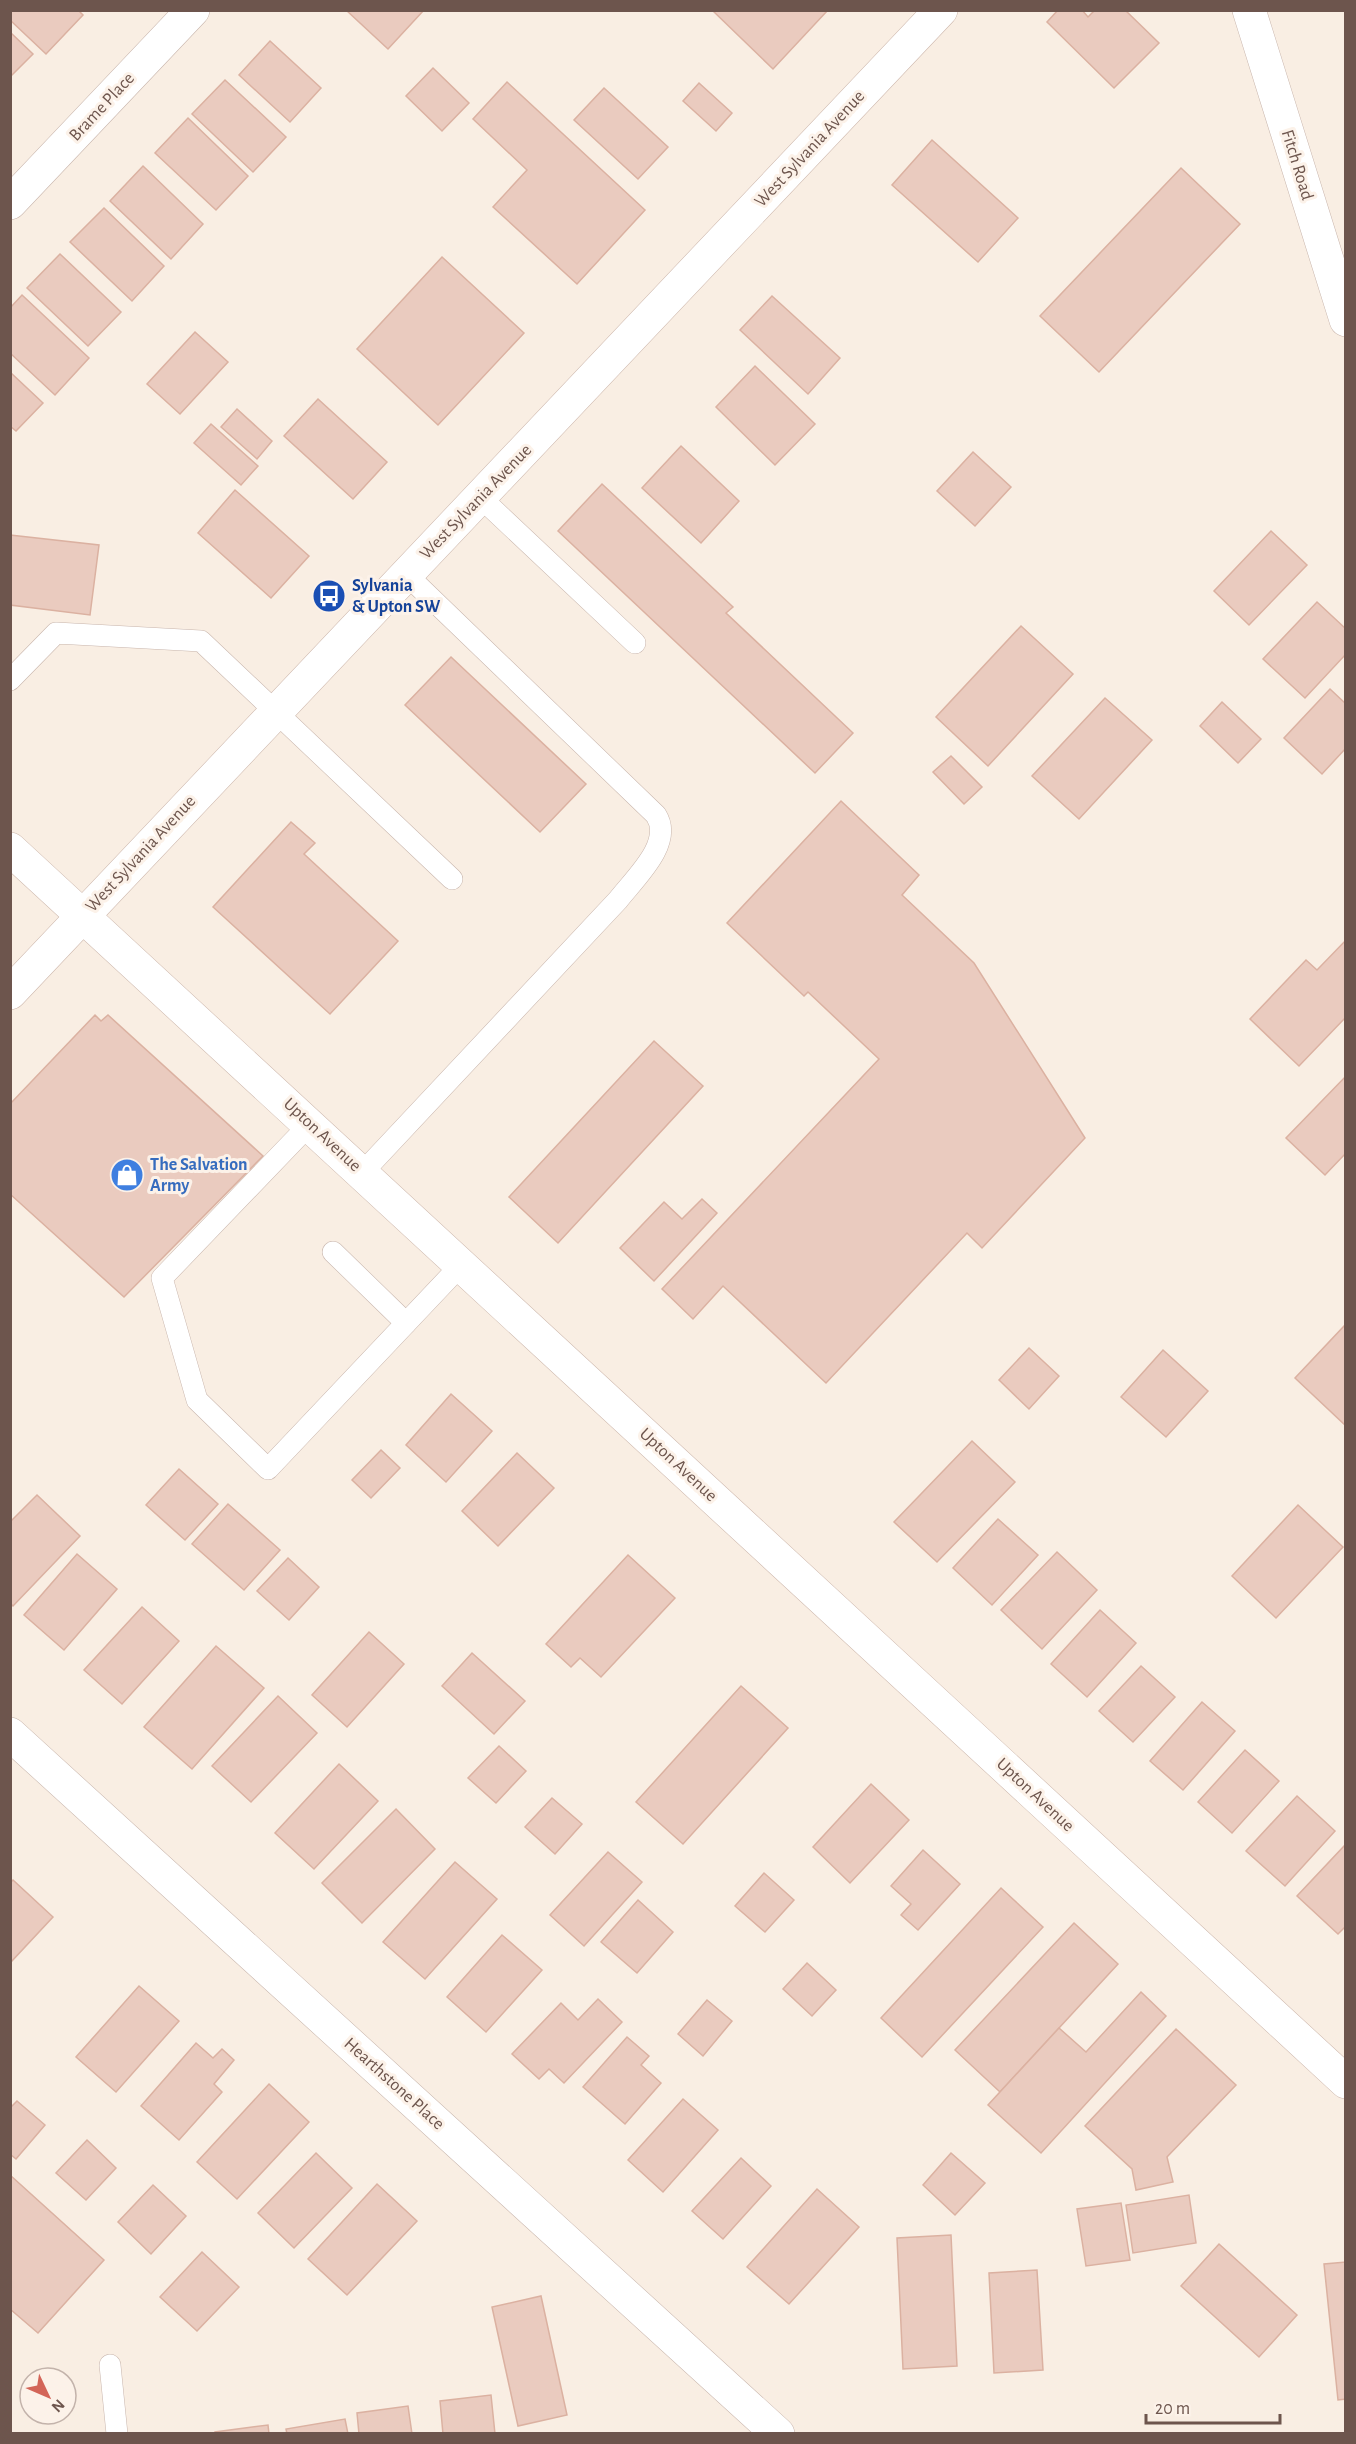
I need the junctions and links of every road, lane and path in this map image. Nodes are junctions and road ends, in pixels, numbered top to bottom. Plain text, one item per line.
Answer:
1 (193, 10) edge
2 (941, 10) edge
3 (1249, 10) edge
4 (10, 203) edge
5 (1346, 320) edge
6 (480, 497) junction
7 (406, 575) junction
8 (635, 643) dead end
9 (10, 680) edge
10 (276, 712) junction
11 (10, 849) edge
12 (452, 879) dead end
13 (84, 916) junction
14 (10, 993) edge
15 (310, 1124) junction
16 (362, 1173) junction
17 (333, 1252) dead end
18 (461, 1265) junction
19 (406, 1323) junction
20 (10, 1734) edge
21 (1346, 2082) edge
22 (110, 2365) dead end
23 (117, 2433) edge
24 (778, 2433) edge

1 - 4 street, Brame Place
2 - 6 street, West Sylvania Avenue
3 - 5 street, Fitch Road
6 - 7 street, West Sylvania Avenue
6 - 8 lane
7 - 10 street, West Sylvania Avenue
7 - 16 lane
9 - 10 lane
10 - 12 lane
10 - 13 street, West Sylvania Avenue
11 - 13 street, Upton Avenue
13 - 14 street, West Sylvania Avenue
13 - 15 street, Upton Avenue
15 - 16 street, Upton Avenue
15 - 19 lane
16 - 18 street, Upton Avenue
17 - 19 lane
18 - 19 lane
18 - 21 street, Upton Avenue
20 - 24 street, Hearthstone Place
22 - 23 lane

